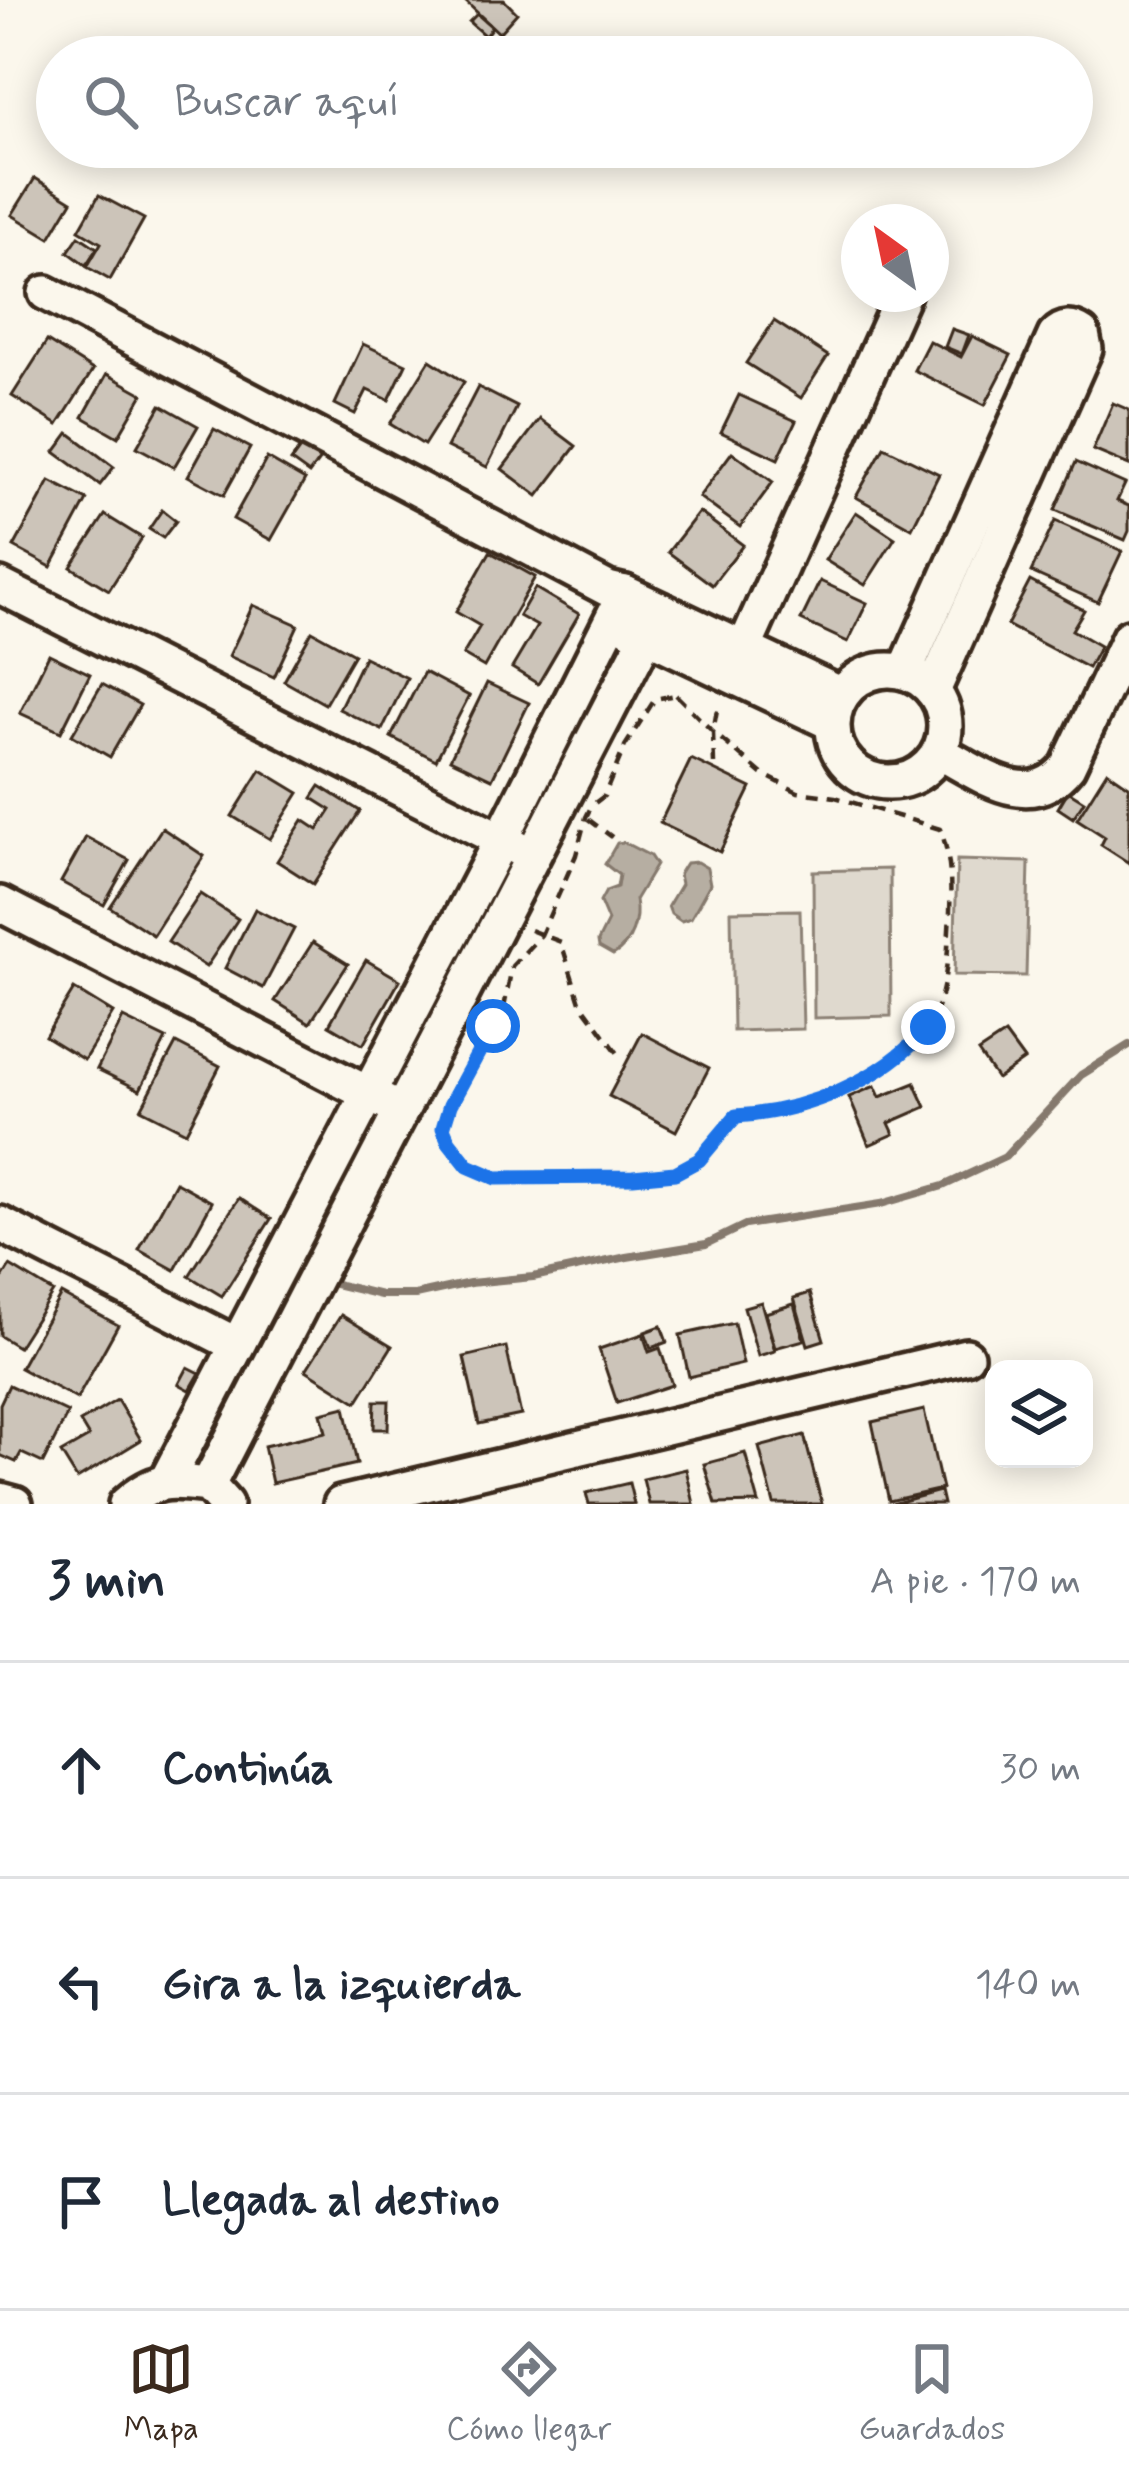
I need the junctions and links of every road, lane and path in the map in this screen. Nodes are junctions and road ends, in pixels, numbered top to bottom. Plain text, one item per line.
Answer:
1 (46, 293) dead end
2 (895, 312) edge
3 (0, 586) edge
4 (615, 601) junction
5 (653, 623) junction
6 (1129, 638) edge
7 (737, 663) junction
8 (919, 681) junction
9 (837, 709) junction
10 (712, 732) junction
11 (939, 752) junction
12 (714, 764) dead end
13 (501, 840) junction
14 (535, 857) junction
15 (0, 904) edge
16 (503, 917) junction
17 (541, 935) junction
18 (620, 1056) dead end
19 (368, 1094) junction
20 (403, 1112) junction
21 (0, 1224) edge
22 (238, 1346) junction
23 (966, 1357) dead end
24 (167, 1480) junction
25 (217, 1495) edge
26 (0, 1500) edge
27 (15, 1504) edge
28 (126, 1504) edge
29 (341, 1504) edge

1 - 4 street
2 - 7 street
3 - 13 street
4 - 5 street
4 - 13 street
5 - 7 street
5 - 14 street
6 - 11 street
7 - 9 street
7 - 10 path
8 - 8 street
8 - 9 street
8 - 11 street
9 - 11 street
10 - 12 path
10 - 17 path
10 - 17 path
13 - 14 street
13 - 19 street
14 - 16 street
15 - 19 street
16 - 17 path
16 - 20 street
17 - 18 path
19 - 20 street
19 - 22 street
20 - 25 street
21 - 22 street
22 - 24 street
23 - 29 street
24 - 25 street
24 - 28 street
26 - 27 street

